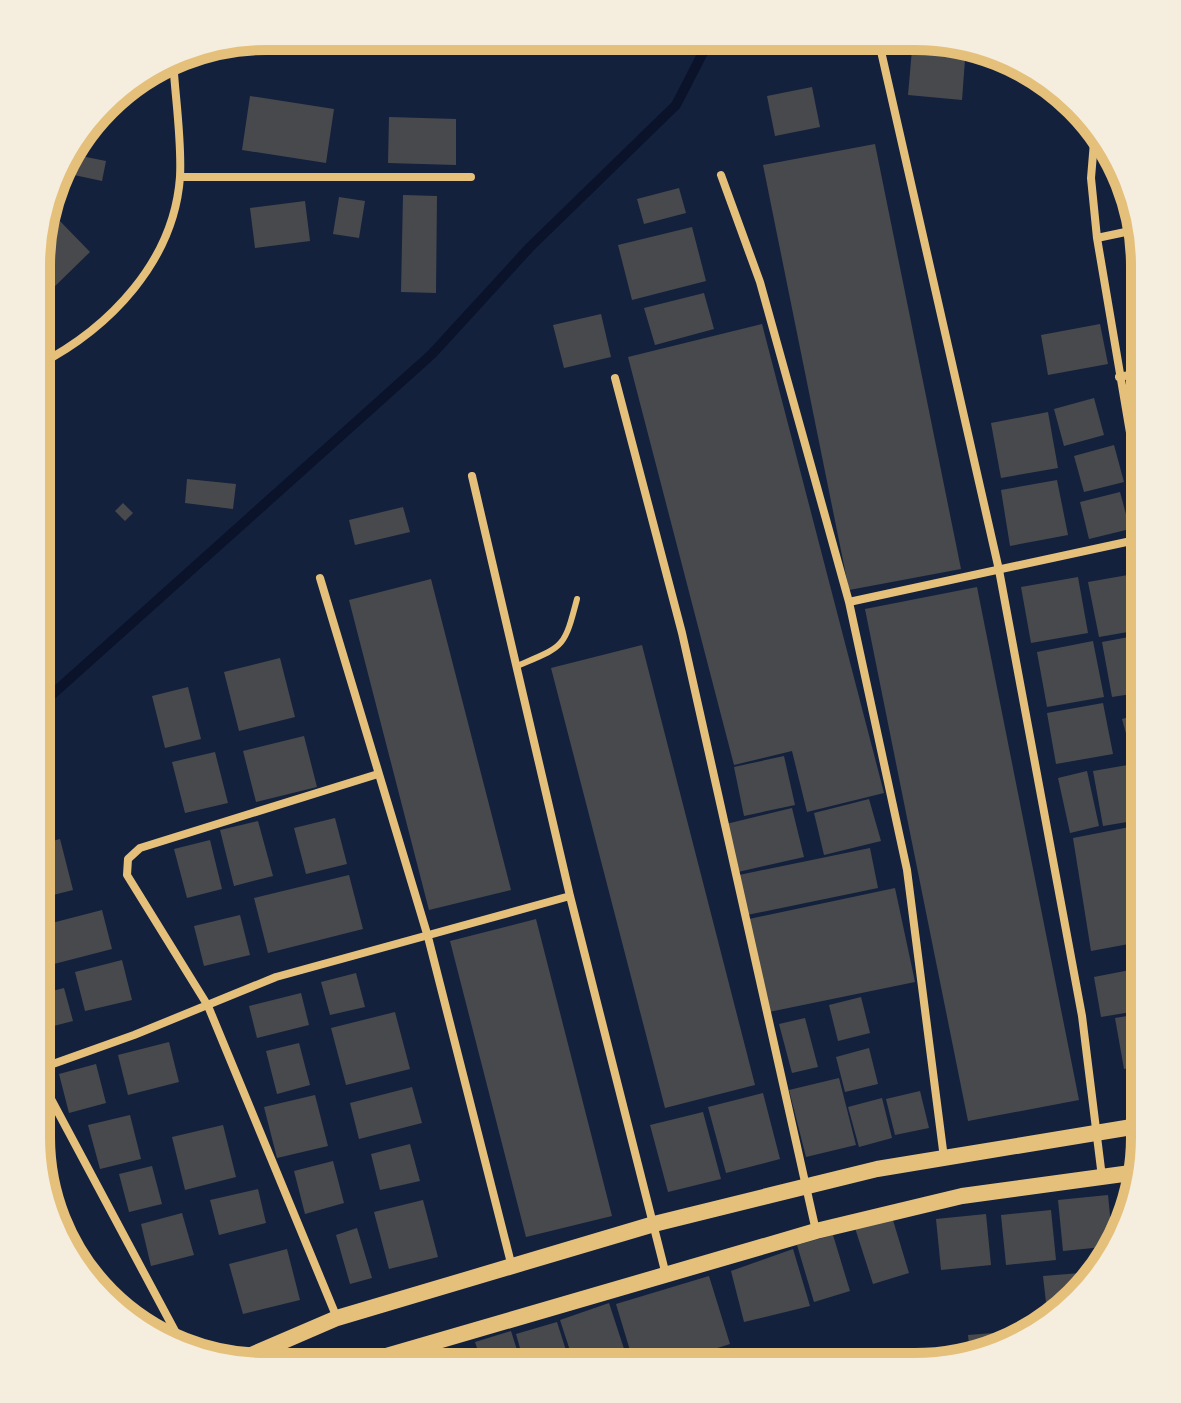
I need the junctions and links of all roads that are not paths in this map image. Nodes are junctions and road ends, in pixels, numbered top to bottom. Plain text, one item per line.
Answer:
1 (881, 50) edge
2 (174, 71) edge
3 (1094, 146) edge
4 (721, 175) dead end
5 (180, 177) junction
6 (471, 177) dead end
7 (1128, 232) edge
8 (1097, 238) junction
9 (50, 359) edge
10 (1131, 375) edge
11 (1119, 377) junction
12 (615, 378) dead end
13 (1131, 443) edge
14 (472, 476) dead end
15 (1131, 541) edge
16 (999, 570) junction
17 (320, 578) dead end
18 (577, 599) dead end
19 (849, 602) junction
20 (517, 666) junction
21 (378, 774) junction
22 (570, 896) junction
23 (428, 937) junction
24 (208, 1006) junction
25 (50, 1065) edge
26 (50, 1096) edge
27 (1131, 1127) edge
28 (1095, 1133) junction
29 (944, 1158) junction
30 (1128, 1173) edge
31 (1102, 1177) junction
32 (804, 1189) junction
33 (654, 1224) junction
34 (816, 1231) junction
35 (512, 1268) junction
36 (666, 1275) junction
37 (337, 1318) junction
38 (176, 1334) edge
39 (256, 1353) edge
40 (397, 1353) edge

1 - 16 street
2 - 5 street
3 - 8 street
4 - 19 street
5 - 6 street
5 - 9 street
7 - 8 street
8 - 11 street
10 - 11 street
11 - 13 street
12 - 32 street
14 - 20 street
15 - 16 street
16 - 19 street
16 - 28 street
17 - 21 street
18 - 20 lane
19 - 29 street
20 - 22 street
21 - 23 street
21 - 24 street
22 - 23 street
22 - 33 street
23 - 24 street
23 - 35 street
24 - 25 street
24 - 37 street
26 - 38 street
27 - 28 main road
28 - 29 main road
28 - 31 street
29 - 32 main road
30 - 31 main road
31 - 34 main road
32 - 33 main road
32 - 34 street
33 - 35 main road
33 - 36 street
34 - 36 main road
35 - 37 main road
36 - 40 main road
37 - 39 main road

